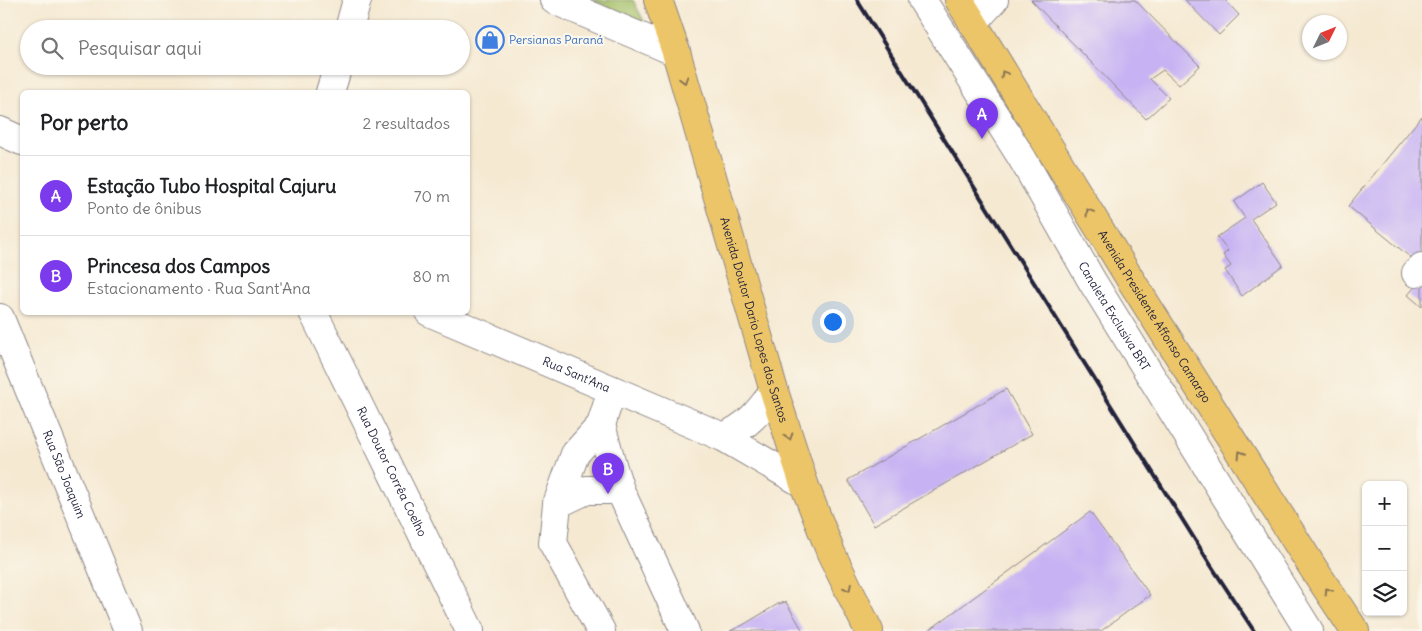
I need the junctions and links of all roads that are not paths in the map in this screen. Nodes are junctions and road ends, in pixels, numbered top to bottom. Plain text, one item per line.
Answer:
1 (358, 0) edge
2 (554, 0) edge
3 (658, 0) edge
4 (922, 0) edge
5 (959, 0) edge
6 (994, 0) edge
7 (352, 20) edge
8 (973, 23) junction
9 (676, 52) junction
10 (335, 75) edge
11 (331, 90) edge
12 (0, 131) edge
13 (20, 140) edge
14 (314, 315) edge
15 (436, 315) edge
16 (0, 318) edge
17 (612, 390) junction
18 (774, 391) junction
19 (601, 425) junction
20 (723, 437) junction
21 (804, 484) junction
22 (620, 490) junction
23 (557, 504) junction
24 (128, 631) edge
25 (470, 631) edge
26 (601, 631) edge
27 (685, 631) edge
28 (869, 631) edge
29 (1309, 631) edge
30 (1355, 631) edge

1 - 7 street
2 - 9 street
3 - 9 main road, Avenida Doutor Dario Lopes dos Santos
4 - 29 street, Canaleta Exclusiva BRT
5 - 8 main road, Avenida Presidente Affonso Camargo
6 - 8 street
30 -> 8 main road, Avenida Presidente Affonso Camargo
9 -> 18 main road, Avenida Doutor Dario Lopes dos Santos
10 - 11 street
12 - 13 street
14 - 25 street, Rua Doutor Corrêa Coelho
15 - 17 street, Rua Sant'Ana
16 - 24 street, Rua São Joaquim
17 - 19 street
17 - 20 street, Rua Sant'Ana
18 - 20 street
18 -> 21 main road, Avenida Doutor Dario Lopes dos Santos
19 - 22 street
19 - 23 street
20 - 21 street, Rua Sant'Ana
21 -> 28 main road, Avenida Doutor Dario Lopes dos Santos
22 - 23 street
22 - 27 street
23 - 26 street

